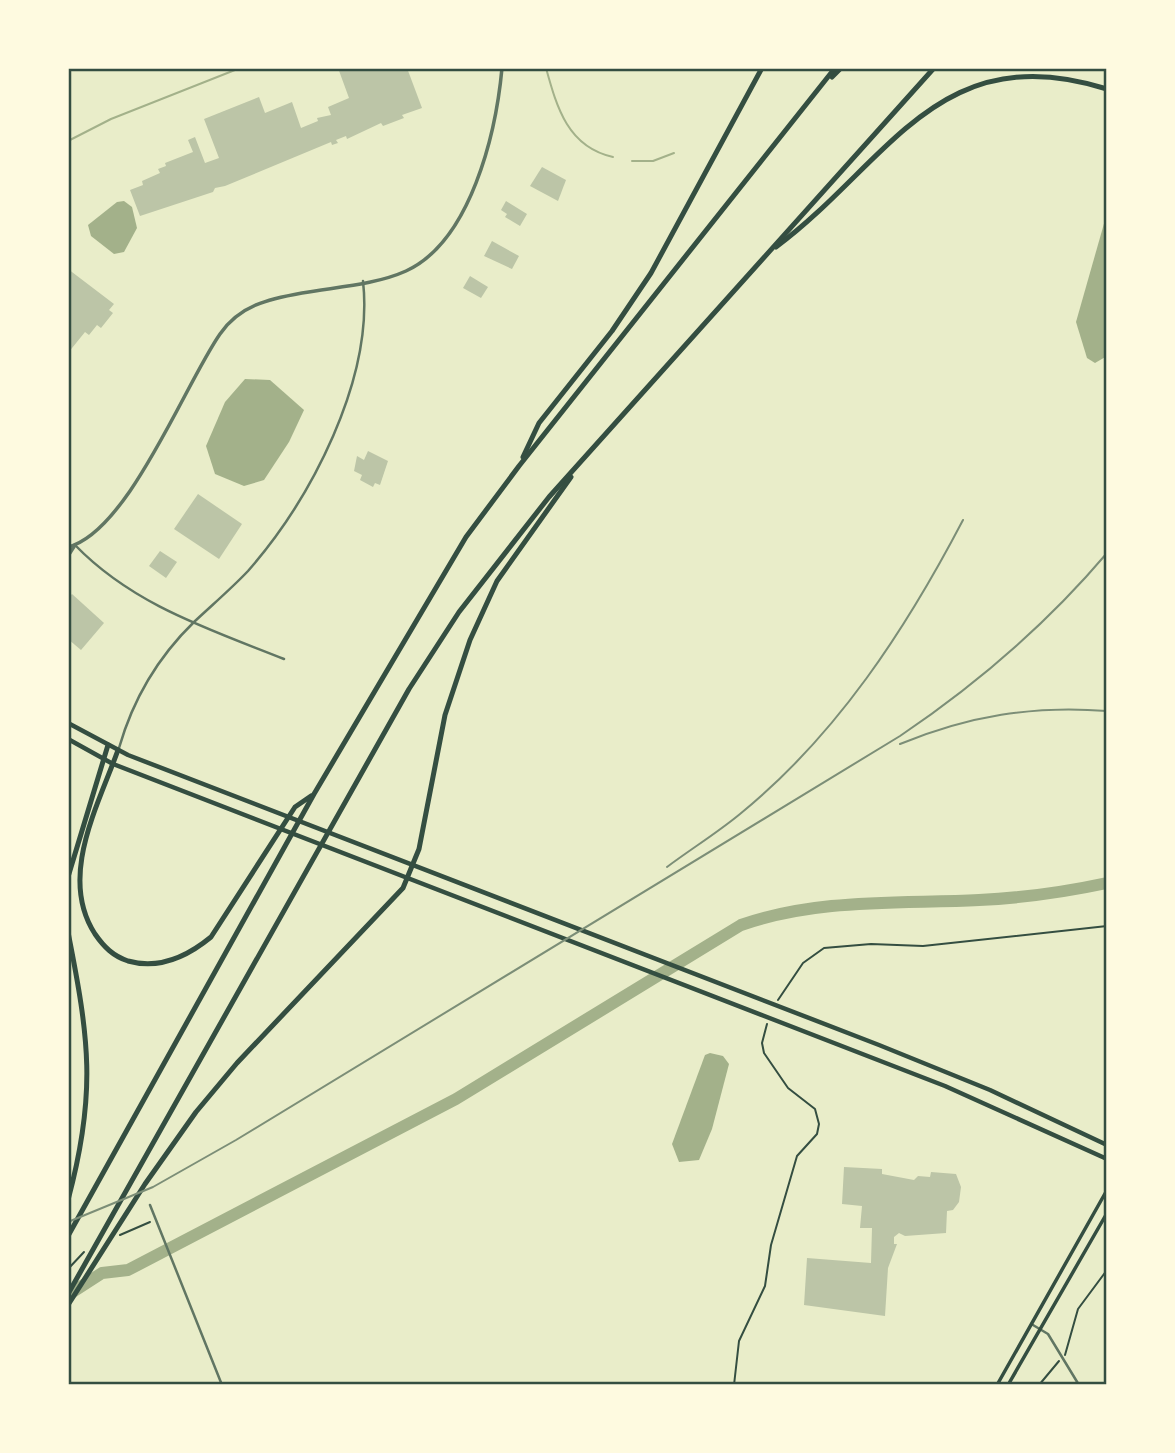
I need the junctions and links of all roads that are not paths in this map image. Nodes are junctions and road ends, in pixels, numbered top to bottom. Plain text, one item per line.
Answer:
1 (502, 68) edge
2 (762, 68) edge
3 (835, 68) edge
4 (841, 68) edge
5 (934, 68) edge
6 (1107, 89) edge
7 (812, 97) junction
8 (765, 255) junction
9 (363, 281) junction
10 (581, 461) junction
11 (519, 466) junction
12 (75, 545) junction
13 (68, 547) edge
14 (68, 556) edge
15 (193, 623) junction
16 (284, 659) dead end
17 (68, 723) edge
18 (68, 740) edge
19 (107, 745) junction
20 (118, 750) junction
21 (103, 759) junction
22 (113, 764) junction
23 (314, 794) junction
24 (412, 865) junction
25 (68, 877) edge
26 (407, 878) junction
27 (68, 932) edge
28 (1107, 1145) edge
29 (1107, 1159) edge
30 (1107, 1190) edge
31 (68, 1200) edge
32 (150, 1205) dead end
33 (1107, 1213) edge
34 (68, 1236) edge
35 (68, 1294) edge
36 (68, 1305) edge
37 (1031, 1324) junction
38 (1040, 1329) junction
39 (1079, 1384) edge
40 (222, 1385) edge
41 (997, 1385) edge
42 (1008, 1385) edge

1 - 9 street
2 - 11 highway
3 - 7 highway
4 - 7 highway
5 - 8 highway
6 - 8 highway
7 - 11 highway
8 - 10 highway
9 - 12 street
9 - 15 street
10 - 24 highway
10 - 35 highway
11 - 23 highway
12 - 13 street
12 - 14 street
12 - 15 street
15 - 16 street
15 - 20 street
17 - 19 main road
18 - 21 main road
19 - 20 main road
19 - 21 highway
20 - 22 highway
20 - 24 main road
21 - 22 main road
21 - 25 highway
22 - 23 highway
22 - 26 main road
23 - 34 highway
24 - 26 highway
24 - 28 main road
26 - 29 main road
26 - 36 highway
27 - 31 highway
30 - 37 main road
32 - 40 street
33 - 38 main road
37 - 38 street
37 - 41 main road
38 - 39 street
38 - 42 main road

